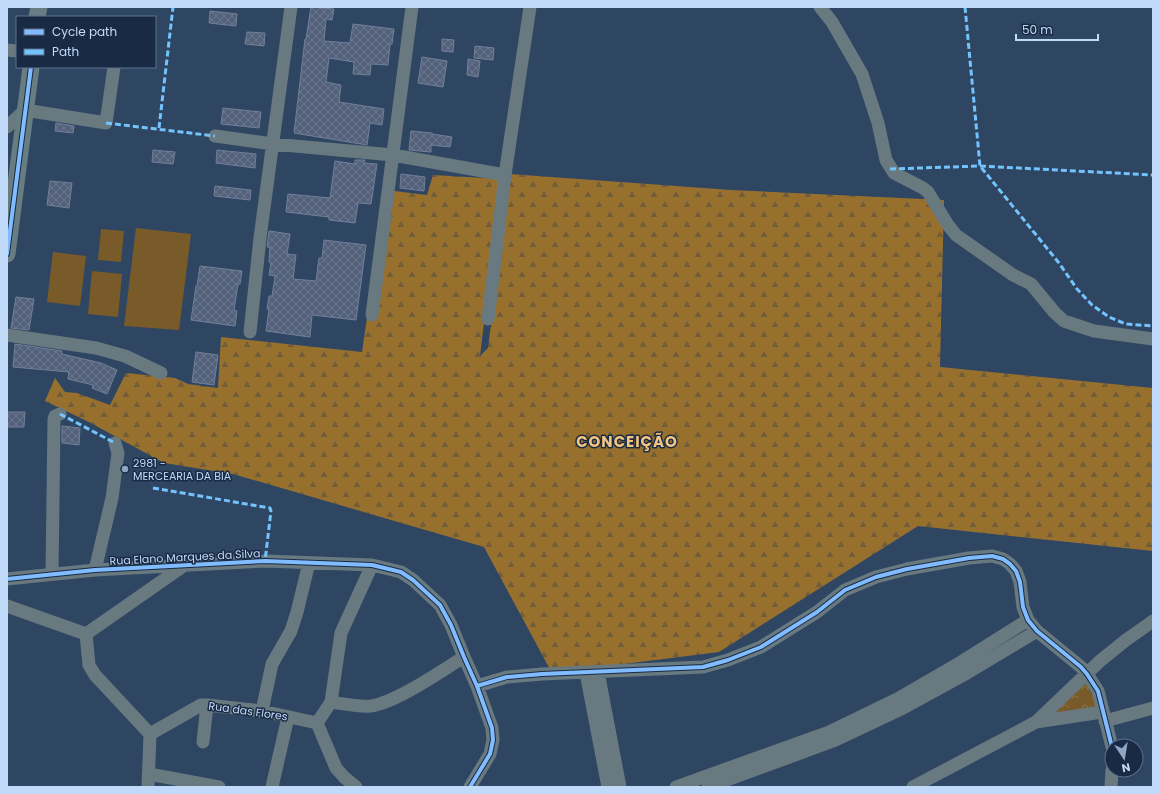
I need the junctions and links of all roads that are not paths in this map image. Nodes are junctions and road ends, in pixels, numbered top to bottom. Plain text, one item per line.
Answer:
1 (291, 7) edge
2 (412, 7) edge
3 (530, 7) edge
4 (820, 7) edge
5 (31, 68) edge
6 (114, 68) edge
7 (25, 110) junction
8 (7, 126) edge
9 (215, 136) dead end
10 (273, 144) junction
11 (393, 155) junction
12 (505, 175) junction
13 (7, 254) edge
14 (372, 314) dead end
15 (488, 319) dead end
16 (250, 332) dead end
17 (7, 335) edge
18 (1153, 339) edge
19 (160, 373) dead end
20 (60, 414) dead end
21 (116, 443) dead end
22 (309, 563) junction
23 (372, 565) junction
24 (182, 567) junction
25 (95, 570) junction
26 (52, 574) junction
27 (7, 579) edge
28 (7, 606) edge
29 (1028, 620) junction
30 (1153, 621) edge
31 (1037, 631) junction
32 (86, 634) junction
33 (464, 657) junction
34 (1084, 671) junction
35 (592, 672) junction
36 (477, 686) junction
37 (331, 702) junction
38 (207, 705) junction
39 (1153, 708) edge
40 (262, 711) junction
41 (1104, 716) junction
42 (288, 717) junction
43 (1036, 722) junction
44 (317, 723) junction
45 (150, 734) junction
46 (1110, 738) edge
47 (203, 742) dead end
48 (149, 780) edge
49 (219, 787) edge
50 (272, 787) edge
51 (356, 787) edge
52 (470, 787) edge
53 (608, 787) edge
54 (620, 787) edge
55 (676, 787) edge
56 (708, 787) edge
57 (913, 787) edge

1 - 10 street
2 - 11 street
3 - 12 street
4 - 18 street
5 - 7 main road
6 - 7 street
7 - 8 street
7 - 13 main road
9 - 10 street
10 - 11 street
10 - 16 street
11 - 12 street
11 - 14 street
12 - 15 street
17 - 19 street
20 - 26 street
21 - 25 street
22 - 23 street, Rua Elano Marques da Silva
22 - 24 street, Rua Elano Marques da Silva
22 - 40 street
23 - 33 street, Rua Elano Marques da Silva
23 - 37 street
24 - 25 street, Rua Elano Marques da Silva
24 - 32 street
25 - 26 street, Rua Elano Marques da Silva
26 - 27 street, Rua Elano Marques da Silva
28 - 32 street
29 - 31 street
29 - 35 street
29 - 55 street
30 - 34 street
31 - 34 street
31 - 56 street
32 - 45 street
33 - 36 street, Rua Elano Marques da Silva
33 - 37 street
34 - 41 street
34 - 43 street
35 - 36 street
35 - 53 street
35 - 54 street
36 - 52 street, Rua Elano Marques da Silva
37 - 44 street
38 - 40 street, Rua das Flores
38 - 45 street, Rua das Flores
38 - 47 street
39 - 41 street
40 - 42 street, Rua das Flores
41 - 43 street
41 - 46 street
42 - 44 street, Rua das Flores
42 - 50 street
43 - 57 street
44 - 51 street
45 - 48 street
48 - 49 street

